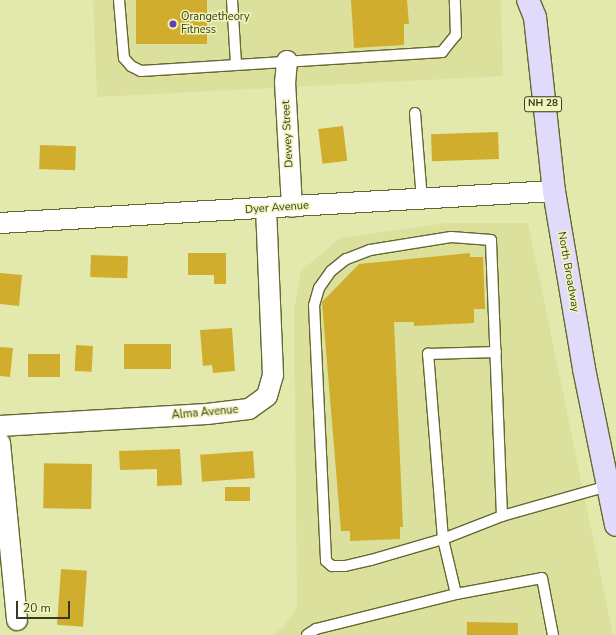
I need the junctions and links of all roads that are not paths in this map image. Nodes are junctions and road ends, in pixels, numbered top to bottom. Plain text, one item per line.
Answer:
1 (118, 0) edge
2 (232, 0) edge
3 (455, 0) edge
4 (534, 6) edge
5 (287, 61) junction
6 (236, 64) junction
7 (415, 113) dead end
8 (554, 191) junction
9 (422, 200) junction
10 (292, 208) junction
11 (266, 209) junction
12 (0, 223) edge
13 (496, 352) junction
14 (0, 426) edge
15 (0, 443) edge
16 (608, 486) junction
17 (502, 516) junction
18 (616, 526) edge
19 (442, 539) junction
20 (456, 594) junction
21 (17, 620) dead end
22 (307, 635) edge
23 (553, 635) edge

1 - 6 lane
2 - 6 lane
3 - 5 lane
4 - 8 main road, North Broadway / NH 28
5 - 6 lane
5 - 10 street, Dewey Street
7 - 9 lane
8 - 9 street, Dyer Avenue
8 - 16 main road, North Broadway / NH 28
9 - 10 street, Dyer Avenue
10 - 11 street, Dyer Avenue
11 - 12 street, Dyer Avenue
11 - 14 street, Alma Avenue
13 - 17 lane
13 - 19 lane
13 - 19 lane
15 - 21 street
16 - 17 lane
16 - 18 main road, North Broadway / NH 28
17 - 19 lane
19 - 20 lane
20 - 22 lane
20 - 23 lane

